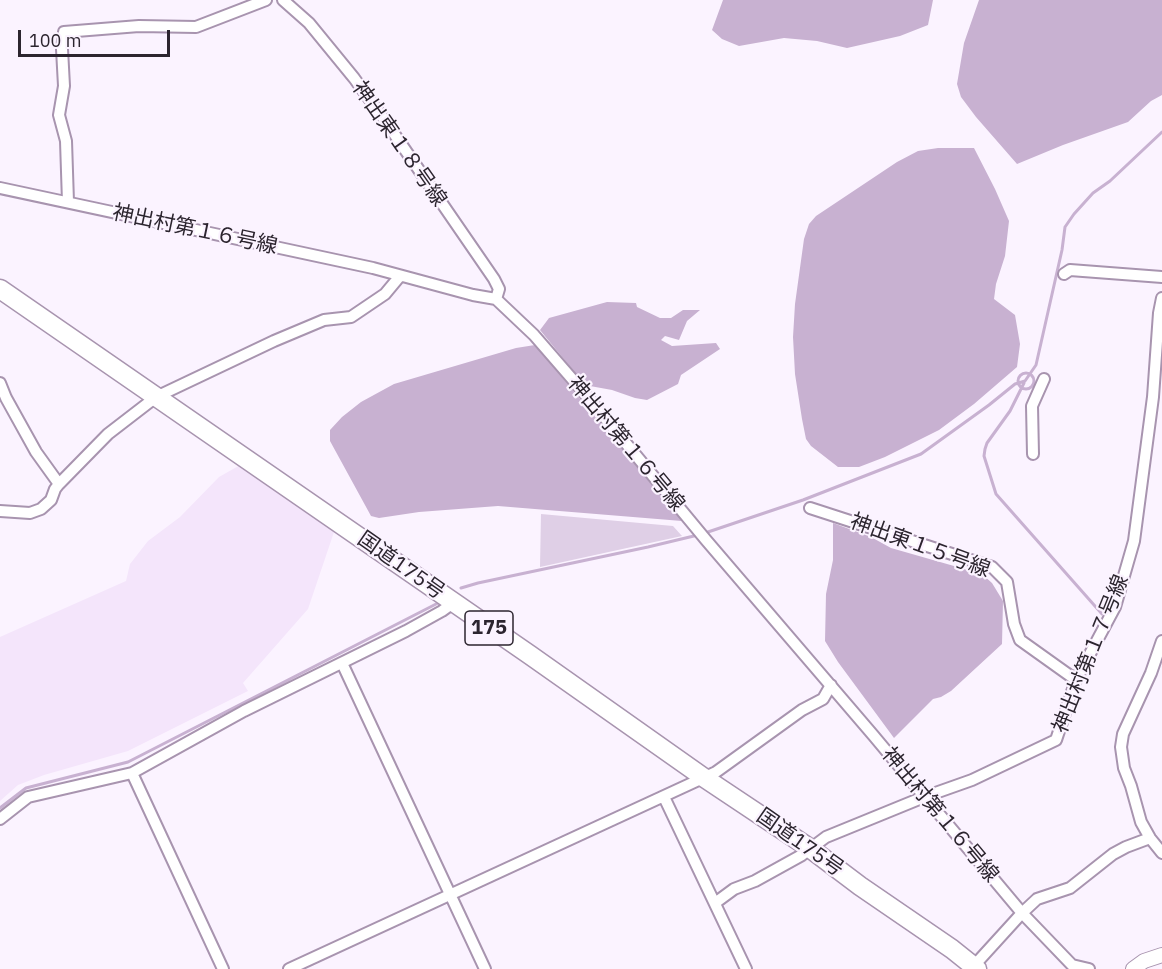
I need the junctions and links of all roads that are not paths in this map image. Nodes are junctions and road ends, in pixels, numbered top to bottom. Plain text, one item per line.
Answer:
1 (266, 0) edge
2 (283, 0) edge
3 (0, 188) edge
4 (68, 202) junction
5 (1064, 274) dead end
6 (400, 276) junction
7 (1162, 278) edge
8 (0, 289) edge
9 (1162, 298) edge
10 (496, 299) junction
11 (1160, 337) edge
12 (1044, 379) dead end
13 (0, 383) edge
14 (156, 397) junction
15 (3, 399) edge
16 (1033, 454) dead end
17 (59, 484) junction
18 (810, 508) dead end
19 (0, 511) edge
20 (453, 603) junction
21 (1162, 641) edge
22 (342, 663) junction
23 (1076, 680) junction
24 (831, 685) junction
25 (132, 773) junction
26 (703, 777) junction
27 (664, 797) junction
28 (924, 797) junction
29 (0, 819) edge
30 (1150, 838) junction
31 (811, 849) junction
32 (1162, 853) edge
33 (450, 894) junction
34 (715, 903) junction
35 (1022, 914) junction
36 (1162, 955) edge
37 (974, 968) edge
38 (223, 969) edge
39 (289, 969) edge
40 (485, 969) edge
41 (746, 969) edge
42 (1089, 969) edge
43 (1133, 969) edge

1 - 4 street
2 - 10 street, 神出東１８号線
3 - 4 street, 神出村第１６号線
4 - 6 street, 神出村第１６号線
5 - 7 street
6 - 10 street, 神出村第１６号線
6 - 14 street
8 - 14 highway, 国道175号 / 175
9 - 11 street, 神出村第１７号線
10 - 24 street, 神出村第１６号線
11 - 23 street, 神出村第１７号線
12 - 16 street
13 - 15 street
14 - 17 street
14 - 20 highway, 国道175号 / 175
15 - 17 street
17 - 19 street
18 - 23 street, 神出東１５号線
20 - 22 street
20 - 26 highway, 国道175号 / 175
21 - 30 street
22 - 25 street
22 - 33 street
23 - 28 street, 神出村第１７号線
24 - 26 street
24 - 28 street, 神出村第１６号線
25 - 29 street
25 - 38 street
26 - 27 street
26 - 31 highway, 国道175号 / 175
27 - 33 street
27 - 34 street
28 - 31 street, 神出村第１７号線
28 - 35 street, 神出村第１６号線
30 - 32 street
30 - 35 street
31 - 34 street, 神出村第１７号線
31 - 37 highway, 国道175号 / 175
33 - 39 street
33 - 40 street
34 - 41 street
35 - 37 street
35 - 42 street, 神出村第１６号線
36 - 43 street

